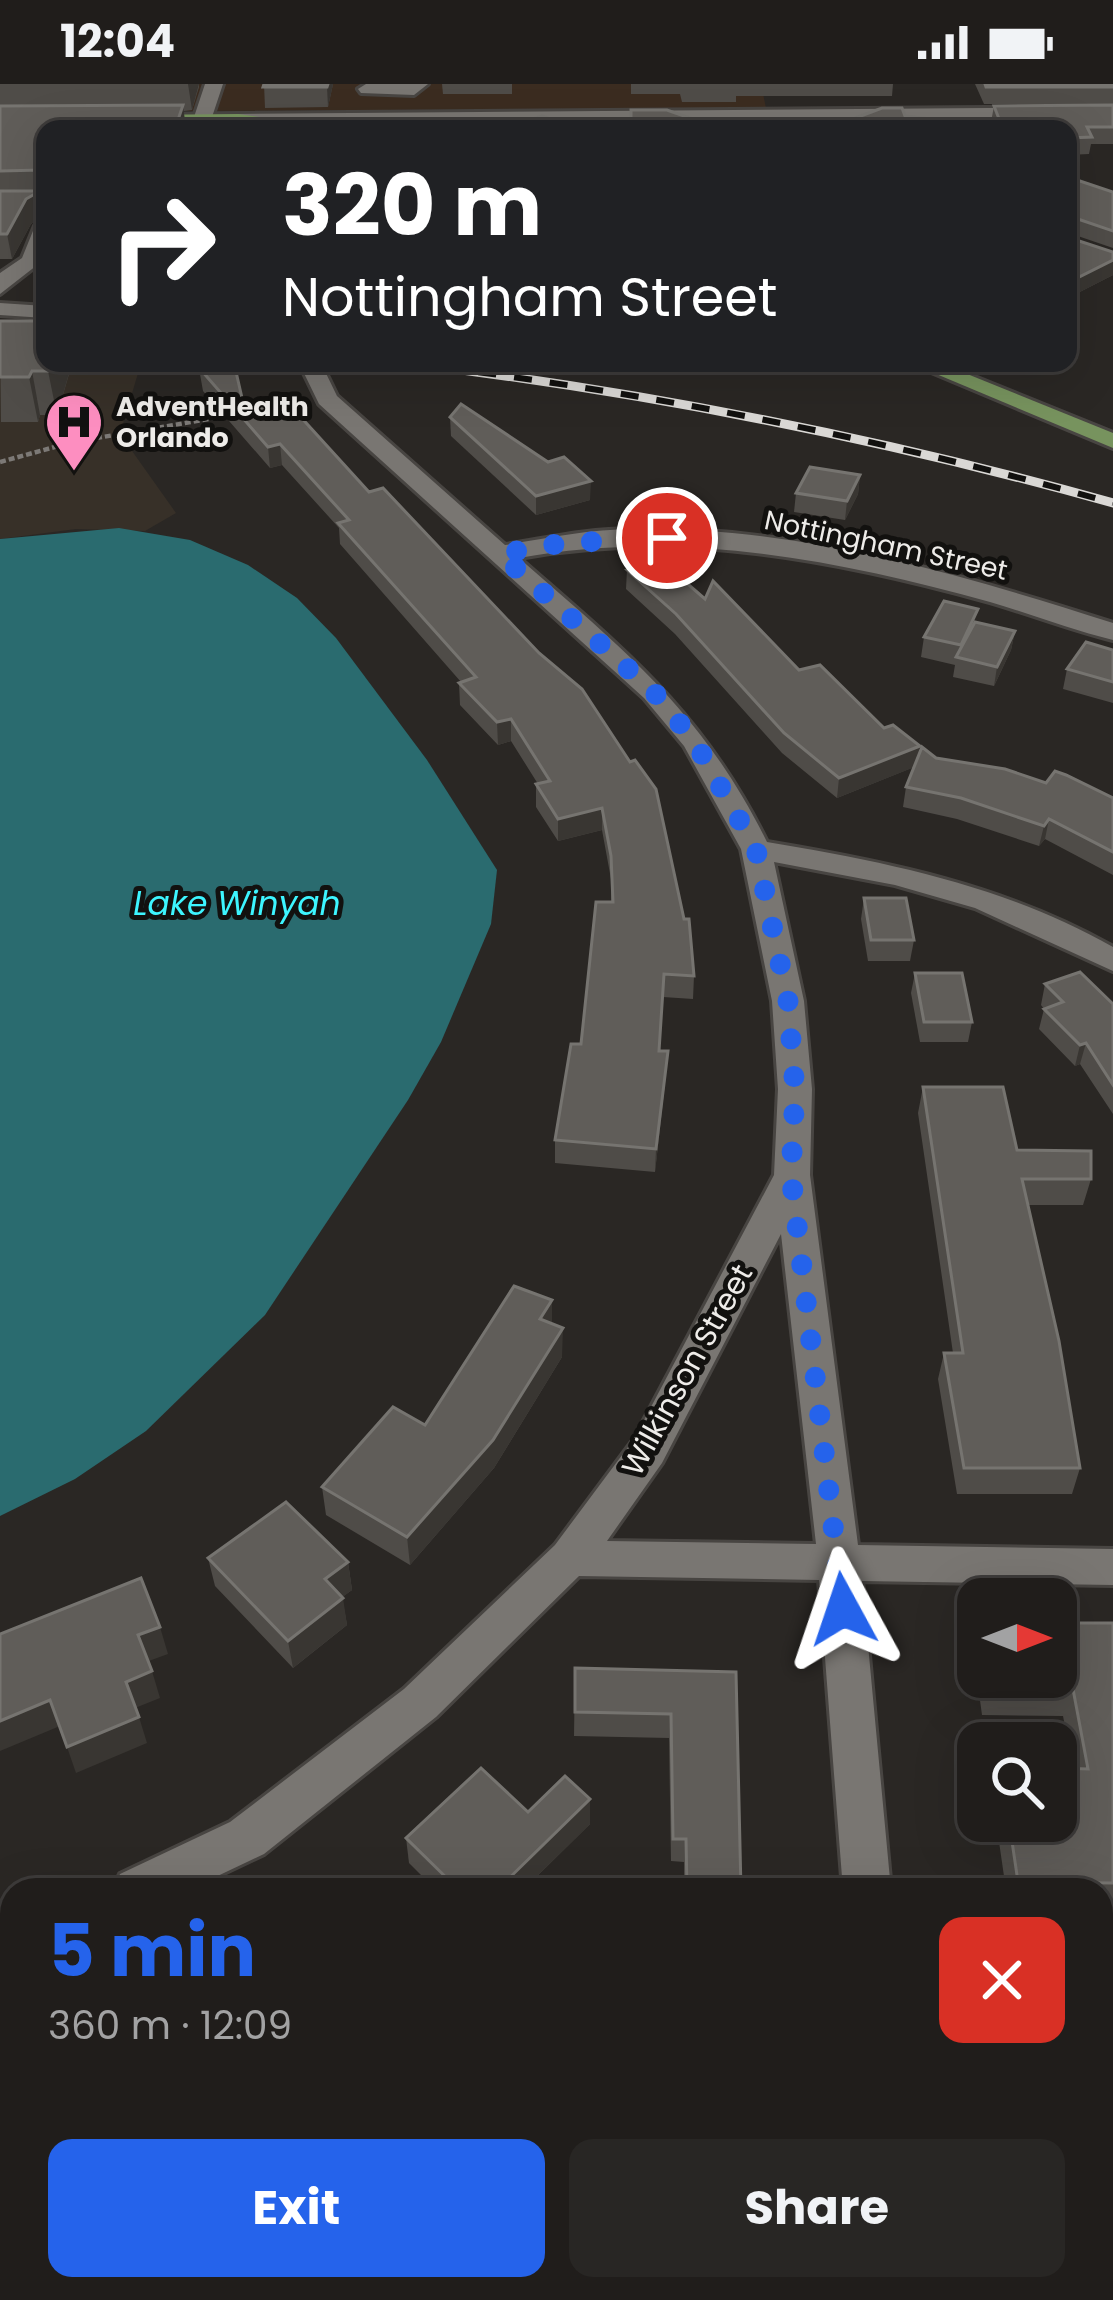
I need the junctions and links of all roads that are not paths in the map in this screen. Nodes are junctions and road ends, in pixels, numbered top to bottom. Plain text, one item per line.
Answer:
1 (214, 84) edge
2 (419, 84) edge
3 (930, 84) edge
4 (368, 87) edge
5 (830, 108) junction
6 (1113, 112) edge
7 (940, 114) junction
8 (707, 116) junction
9 (238, 119) junction
10 (202, 120) edge
11 (231, 120) edge
12 (245, 120) edge
13 (270, 120) edge
14 (366, 120) edge
15 (391, 120) edge
16 (718, 120) edge
17 (808, 120) edge
18 (36, 251) edge
19 (0, 288) edge
20 (0, 309) edge
21 (36, 311) edge
22 (314, 372) edge
23 (943, 372) edge
24 (1113, 441) edge
25 (500, 554) junction
26 (1113, 632) edge
27 (756, 849) junction
28 (1113, 961) edge
29 (791, 1175) junction
30 (570, 1558) junction
31 (838, 1562) junction
32 (1113, 1567) edge
33 (162, 1878) edge
34 (866, 1878) edge

1 - 10 street
2 - 4 street
3 - 7 street
4 - 14 street
5 - 7 street
5 - 8 street
5 - 17 street
6 - 7 street
8 - 15 street
8 - 16 street
9 - 11 main road
9 - 12 main road
9 - 13 street
18 - 19 street
20 - 21 street
22 - 25 street, Wilkinson Street
23 - 24 main road
25 - 26 street, Nottingham Street
25 - 27 street, Wilkinson Street
27 - 28 street
27 - 29 street, Wilkinson Street
29 - 30 street, Wilkinson Street
29 - 31 street, Wilkinson Street
30 - 31 street
30 - 33 street, Wilkinson Street
31 - 32 street
31 - 34 street, Wilkinson Street

